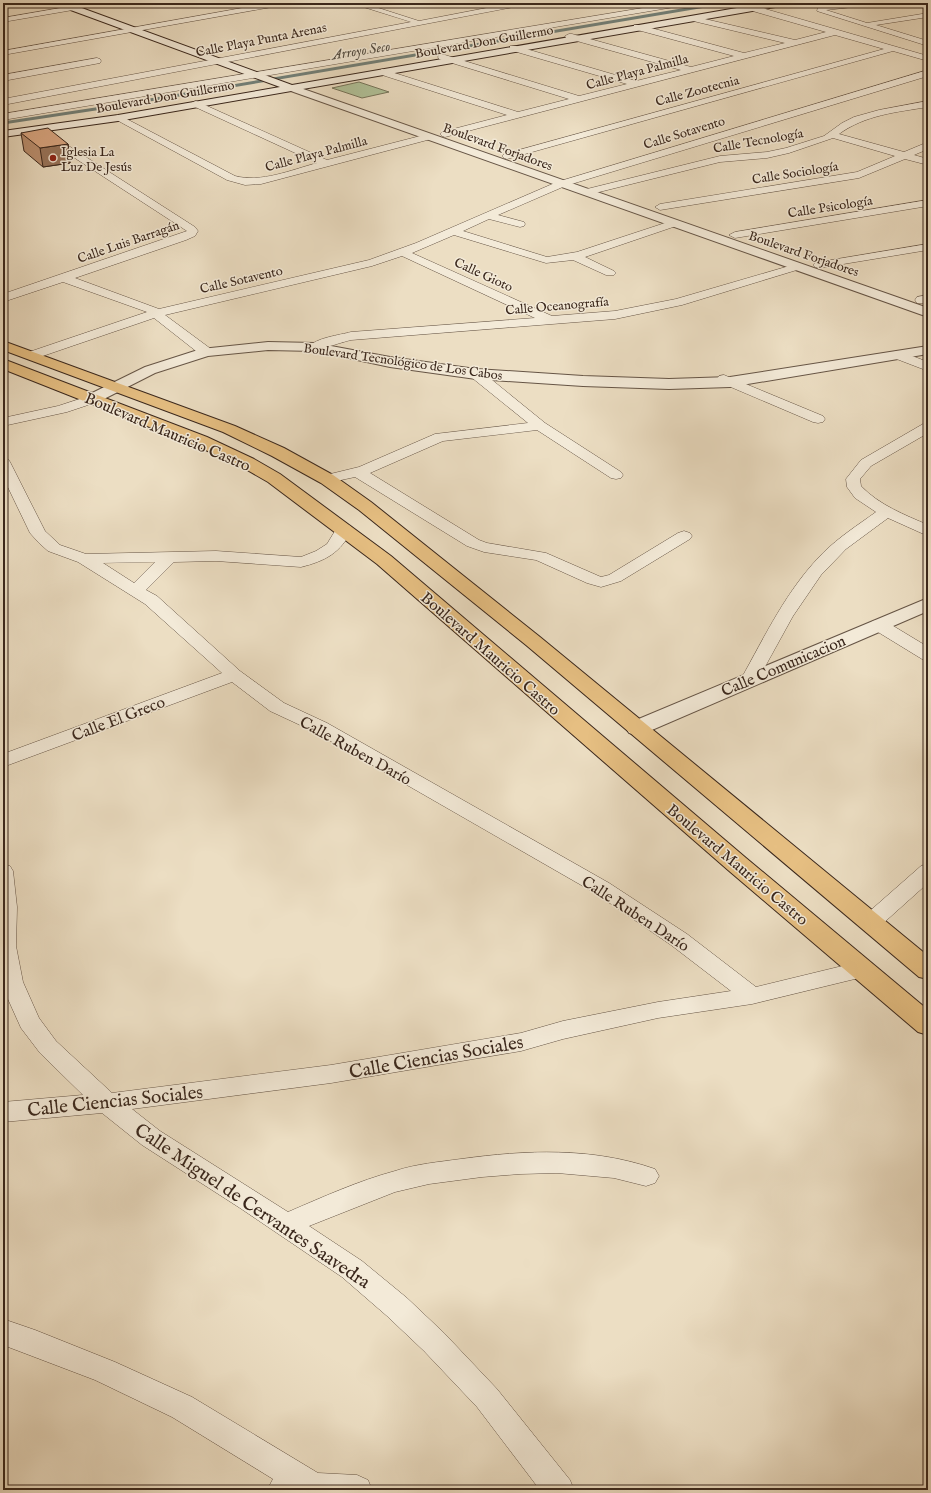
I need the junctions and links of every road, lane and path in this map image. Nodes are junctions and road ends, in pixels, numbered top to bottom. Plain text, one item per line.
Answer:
1 (60, 3) edge
2 (102, 3) edge
3 (283, 3) edge
4 (355, 3) edge
5 (524, 3) edge
6 (686, 3) edge
7 (781, 3) edge
8 (870, 3) edge
9 (752, 5) edge
10 (78, 6) edge
11 (462, 7) dead end
12 (595, 10) dead end
13 (478, 11) junction
14 (928, 15) edge
15 (692, 18) junction
16 (3, 20) edge
17 (419, 22) junction
18 (568, 23) junction
19 (865, 24) junction
20 (637, 27) junction
21 (148, 28) junction
22 (439, 28) dead end
23 (133, 29) junction
24 (836, 32) junction
25 (459, 34) dead end
26 (573, 37) junction
27 (473, 38) junction
28 (927, 42) edge
29 (55, 43) junction
30 (795, 43) junction
31 (513, 48) junction
32 (69, 49) dead end
33 (893, 49) junction
34 (3, 53) edge
35 (83, 55) dead end
36 (744, 56) junction
37 (232, 58) junction
38 (446, 58) junction
39 (928, 59) edge
40 (218, 60) junction
41 (692, 70) junction
42 (117, 71) dead end
43 (382, 72) junction
44 (928, 73) edge
45 (3, 78) edge
46 (130, 78) junction
47 (282, 80) junction
48 (636, 84) junction
49 (578, 99) junction
50 (3, 102) edge
51 (196, 104) junction
52 (928, 104) edge
53 (517, 115) junction
54 (3, 117) edge
55 (118, 118) junction
56 (35, 127) junction
57 (3, 129) edge
58 (3, 134) edge
59 (444, 134) junction
60 (832, 135) junction
61 (428, 137) junction
62 (928, 145) edge
63 (507, 156) junction
64 (905, 156) junction
65 (928, 162) edge
66 (327, 164) junction
67 (576, 179) junction
68 (561, 184) junction
69 (602, 188) junction
70 (587, 192) junction
71 (928, 203) edge
72 (660, 207) junction
73 (487, 215) junction
74 (676, 223) junction
75 (520, 224) dead end
76 (453, 231) junction
77 (735, 235) junction
78 (928, 247) edge
79 (404, 253) junction
80 (574, 256) junction
81 (819, 265) junction
82 (796, 267) junction
83 (610, 273) dead end
84 (64, 278) junction
85 (3, 298) edge
86 (926, 301) edge
87 (157, 313) junction
88 (928, 313) edge
89 (552, 321) junction
90 (928, 342) edge
91 (3, 345) edge
92 (315, 347) junction
93 (928, 350) edge
94 (206, 352) junction
95 (34, 355) junction
96 (899, 355) junction
97 (3, 364) edge
98 (928, 367) edge
99 (476, 374) junction
100 (727, 381) junction
101 (116, 387) junction
102 (92, 399) junction
103 (818, 419) dead end
104 (3, 422) edge
105 (540, 426) junction
106 (928, 427) edge
107 (3, 465) edge
108 (358, 472) junction
109 (616, 475) dead end
110 (327, 478) junction
111 (887, 511) junction
112 (344, 529) junction
113 (928, 531) edge
114 (684, 536) dead end
115 (170, 557) junction
116 (84, 559) junction
117 (136, 590) junction
118 (928, 604) edge
119 (879, 625) junction
120 (928, 655) edge
121 (234, 674) junction
122 (750, 679) junction
123 (638, 728) junction
124 (3, 761) edge
125 (3, 871) edge
126 (928, 871) edge
127 (871, 922) junction
128 (863, 969) junction
129 (928, 970) edge
130 (752, 996) junction
131 (928, 1025) edge
132 (107, 1103) junction
133 (3, 1112) edge
134 (646, 1176) dead end
135 (285, 1225) junction
136 (3, 1332) edge
137 (314, 1487) junction
138 (282, 1490) edge
139 (356, 1490) edge
140 (559, 1490) edge

1 - 10 main road, Boulevard Forjadores
2 - 10 street
3 - 21 street
4 - 17 street
5 - 13 street, Calle Playa Punta Arenas
6 - 18 street, Boulevard Don Guillermo
7 - 9 main road, Boulevard Don Guillermo
8 - 19 street
9 - 15 main road, Boulevard Don Guillermo
9 - 24 street
9 - 26 main road, Boulevard Don Guillermo
10 - 16 street
10 - 21 main road, Boulevard Forjadores
10 - 23 main road, Boulevard Forjadores
11 - 13 street
12 - 18 street
13 - 17 street, Calle Playa Punta Arenas
14 - 19 street
15 - 20 main road, Boulevard Don Guillermo
15 - 30 street
17 - 22 street
17 - 37 street, Calle Playa Punta Arenas
18 - 27 street, Boulevard Don Guillermo
19 - 28 street
20 - 26 main road, Boulevard Don Guillermo
20 - 36 street
21 - 23 street
21 - 37 main road, Boulevard Forjadores
23 - 29 street
23 - 40 main road, Boulevard Forjadores
24 - 30 street, Calle Playa Palmilla
24 - 33 street
25 - 27 street
26 - 31 main road, Boulevard Don Guillermo
26 - 38 main road, Boulevard Don Guillermo
26 - 41 street
27 - 47 street, Boulevard Don Guillermo
29 - 32 street
29 - 34 street
30 - 36 street, Calle Playa Palmilla
31 - 38 main road, Boulevard Don Guillermo
31 - 48 street
33 - 39 street
33 - 63 street, Calle Zootecnia
35 - 45 street
36 - 41 street, Calle Playa Palmilla
37 - 40 street, Calle Playa Punta Arenas
37 - 47 main road, Boulevard Forjadores
38 - 43 main road, Boulevard Don Guillermo
38 - 47 main road, Boulevard Don Guillermo
38 - 49 street
40 - 46 street, Calle Playa Punta Arenas
40 - 47 main road, Boulevard Forjadores
41 - 48 street, Calle Playa Palmilla
42 - 46 street
43 - 47 main road, Boulevard Don Guillermo
43 - 53 street
44 - 67 street, Calle Sotavento
46 - 50 street, Calle Playa Punta Arenas
47 - 51 main road, Boulevard Don Guillermo
47 - 54 street, Boulevard Don Guillermo
47 - 56 main road, Boulevard Don Guillermo
47 - 59 main road, Boulevard Forjadores
47 - 61 main road, Boulevard Forjadores
48 - 49 street, Calle Playa Palmilla
49 - 53 street, Calle Playa Palmilla
51 - 55 main road, Boulevard Don Guillermo
51 - 66 street
52 - 60 street, Calle Tecnología
53 - 59 street, Calle Playa Palmilla
55 - 56 main road, Boulevard Don Guillermo
55 - 66 street, Calle Playa Palmilla
56 - 57 main road, Boulevard Don Guillermo
56 - 58 main road, Boulevard Don Guillermo
56 - 84 street, Calle Luis Barragán
59 - 63 main road, Boulevard Forjadores
60 - 64 street
60 - 69 street, Calle Tecnología
61 - 66 street, Calle Playa Palmilla
61 - 68 main road, Boulevard Forjadores
62 - 64 street, Calle Sociología
63 - 67 main road, Boulevard Forjadores
64 - 65 street
64 - 72 street, Calle Sociología
67 - 68 street, Calle Sotavento
67 - 69 main road, Boulevard Forjadores
68 - 70 main road, Boulevard Forjadores
68 - 73 street, Calle Sotavento
69 - 70 street, Calle Tecnología
69 - 72 main road, Boulevard Forjadores
70 - 74 main road, Boulevard Forjadores
71 - 77 street, Calle Psicología
72 - 77 main road, Boulevard Forjadores
73 - 75 street
73 - 76 street, Calle Sotavento
74 - 80 street
74 - 82 main road, Boulevard Forjadores
76 - 79 street, Calle Sotavento
76 - 80 street
77 - 81 main road, Boulevard Forjadores
78 - 81 street
79 - 87 street, Calle Sotavento
79 - 89 street, Calle Gioto
80 - 83 street
81 - 86 main road, Boulevard Forjadores
82 - 88 main road, Boulevard Forjadores
82 - 89 street, Calle Oceanografía
84 - 85 street, Calle Luis Barragán
84 - 87 street
87 - 94 street
87 - 95 street, Calle Sotavento
89 - 92 street, Calle Oceanografía
90 - 100 main road, Boulevard Tecnológico de Los Cabos
91 - 95 main road, Boulevard Mauricio Castro
92 - 94 main road, Boulevard Tecnológico de Los Cabos
92 - 99 main road, Boulevard Tecnológico de Los Cabos
93 - 96 main road, Boulevard Tecnológico de Los Cabos
94 - 101 main road, Boulevard Tecnológico de Los Cabos
95 - 101 main road, Boulevard Mauricio Castro
96 - 98 street
96 - 100 main road, Boulevard Tecnológico de Los Cabos
97 - 102 main road, Boulevard Mauricio Castro
99 - 100 main road, Boulevard Tecnológico de Los Cabos
99 - 105 street
100 - 103 street
101 - 102 main road, Boulevard Tecnológico de Los Cabos
101 - 110 main road, Boulevard Mauricio Castro
102 - 104 street
102 - 112 main road, Boulevard Mauricio Castro
105 - 108 street
105 - 109 street
106 - 111 street
107 - 116 street, Calle Ruben Darío
108 - 110 street
108 - 114 street
110 - 123 main road, Boulevard Mauricio Castro
111 - 113 street
111 - 122 street
112 - 115 street
112 - 128 main road, Boulevard Mauricio Castro
115 - 116 street
115 - 117 street
116 - 117 street, Calle Ruben Darío
117 - 121 street, Calle Ruben Darío
118 - 119 main road, Calle Comunicacion
119 - 120 street
119 - 122 main road, Calle Comunicacion
121 - 124 street, Calle El Greco
121 - 130 street, Calle Ruben Darío
122 - 123 main road, Calle Comunicacion
123 - 127 main road, Boulevard Mauricio Castro
125 - 132 street, Calle Miguel de Cervantes Saavedra
126 - 127 street
127 - 129 main road, Boulevard Mauricio Castro
128 - 130 street, Calle Ciencias Sociales
128 - 131 main road, Boulevard Mauricio Castro
130 - 132 street, Calle Ciencias Sociales
132 - 133 street, Calle Ciencias Sociales
132 - 135 street, Calle Miguel de Cervantes Saavedra
134 - 135 street
135 - 140 street, Calle Miguel de Cervantes Saavedra
136 - 137 street
137 - 138 street
137 - 139 street

